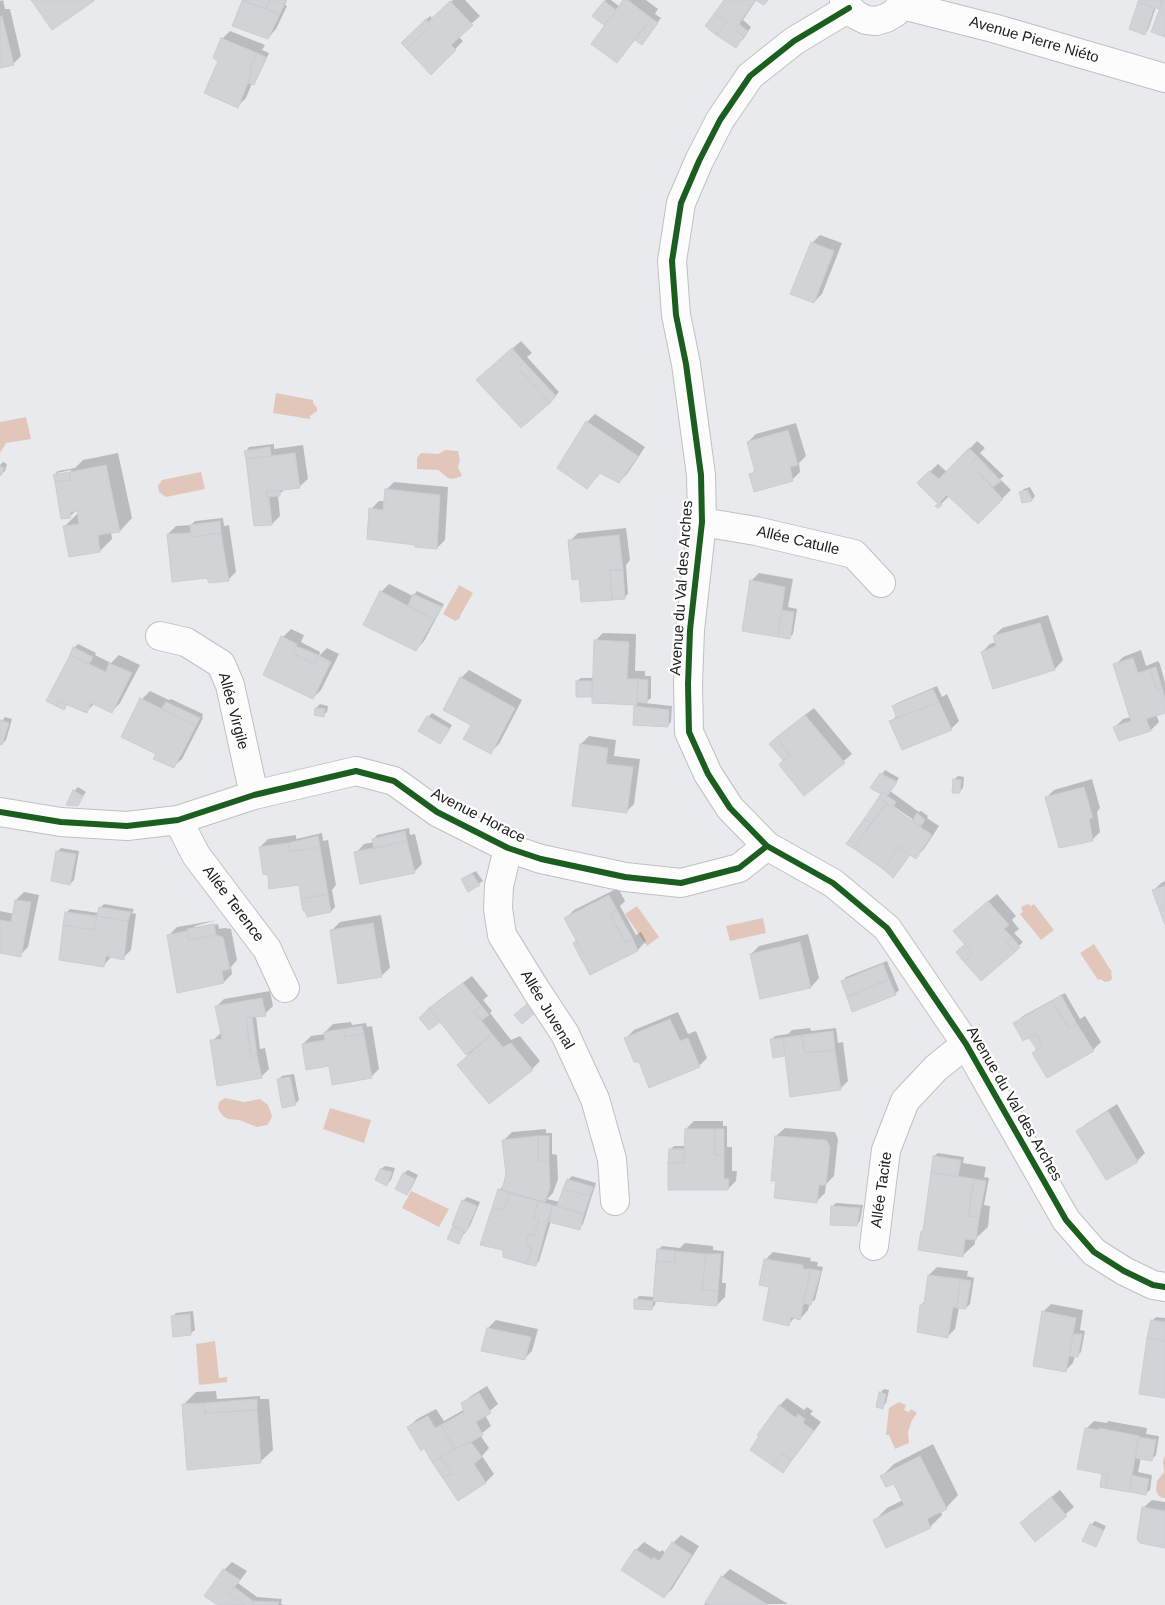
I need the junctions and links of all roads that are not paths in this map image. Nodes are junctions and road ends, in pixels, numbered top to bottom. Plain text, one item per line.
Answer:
1 (903, 2) edge
2 (846, 4) edge
3 (1165, 78) edge
4 (702, 522) junction
5 (882, 583) dead end
6 (160, 636) dead end
7 (254, 795) junction
8 (0, 812) edge
9 (178, 820) junction
10 (767, 846) junction
11 (508, 848) junction
12 (285, 988) dead end
13 (966, 1044) junction
14 (615, 1201) dead end
15 (874, 1246) dead end
16 (1165, 1287) edge

1 - 2 street
1 - 3 street, Avenue Pierre Niéto
2 - 4 street, Avenue du Val des Arches
4 - 5 street, Allée Catulle
4 - 10 street, Avenue du Val des Arches
6 - 7 street, Allée Virgile
7 - 9 street, Avenue Horace
7 - 11 street, Avenue Horace
8 - 9 street, Avenue Horace
9 - 12 street, Allée Terence
10 - 11 street, Avenue Horace
10 - 13 street, Avenue du Val des Arches
11 - 14 street, Allée Juvenal
13 - 15 street, Allée Tacite
13 - 16 street, Avenue du Val des Arches

